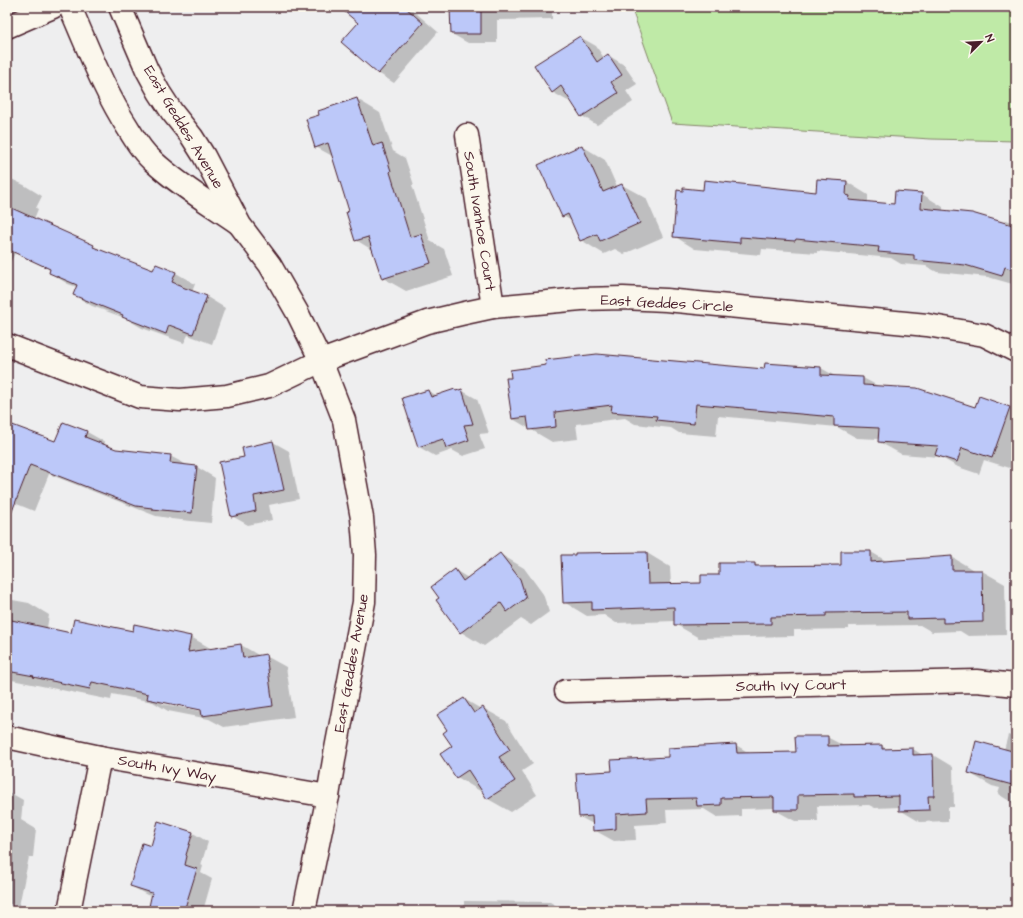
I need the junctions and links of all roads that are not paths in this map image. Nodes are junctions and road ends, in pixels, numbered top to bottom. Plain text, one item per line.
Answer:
1 (54, 7) edge
2 (70, 7) edge
3 (120, 7) edge
4 (7, 27) edge
5 (466, 135) dead end
6 (240, 225) junction
7 (493, 307) junction
8 (7, 346) edge
9 (1016, 351) edge
10 (321, 361) junction
11 (1016, 685) edge
12 (566, 690) dead end
13 (7, 737) edge
14 (100, 757) junction
15 (328, 796) junction
16 (69, 911) edge
17 (304, 911) edge

1 - 4 street
2 - 6 street, East Geddes Avenue
3 - 6 street, East Geddes Avenue
5 - 7 street, South Ivanhoe Court
6 - 10 street, East Geddes Avenue
7 - 9 street, East Geddes Circle
7 - 10 street, East Geddes Circle
8 - 10 street
10 - 15 street, East Geddes Avenue
11 - 12 street, South Ivy Court
13 - 14 street, South Ivy Way
14 - 15 street, South Ivy Way
14 - 16 street
15 - 17 street, East Geddes Avenue

